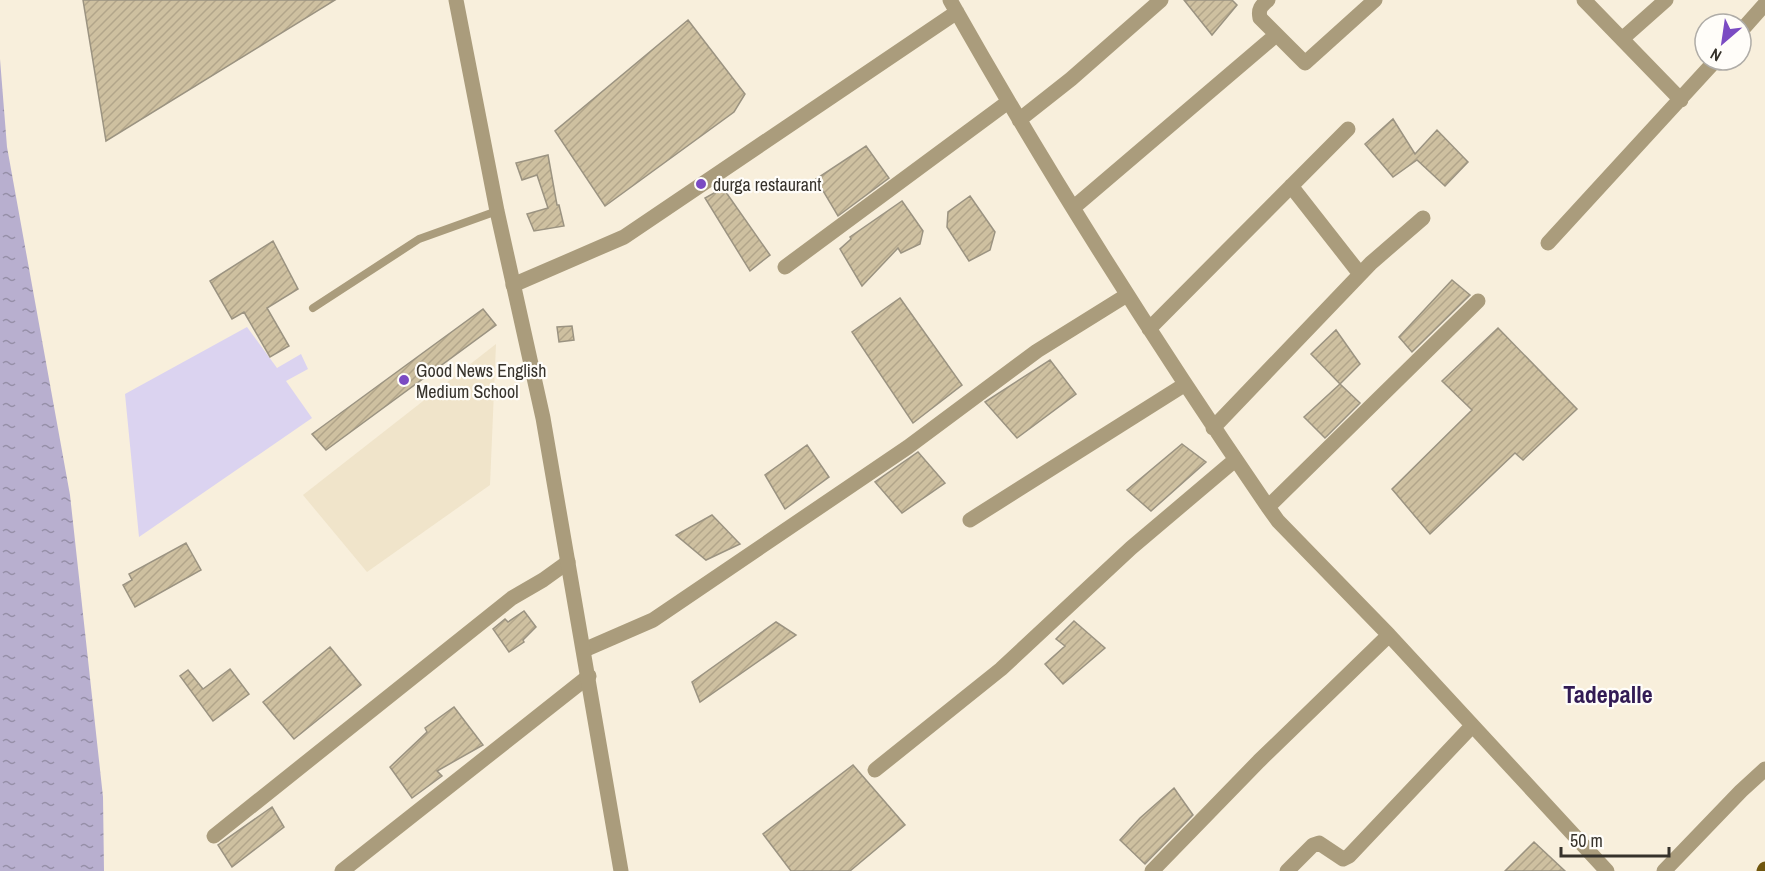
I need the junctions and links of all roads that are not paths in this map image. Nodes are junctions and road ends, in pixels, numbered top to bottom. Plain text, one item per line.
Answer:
1 (456, 0) edge
2 (1161, 0) edge
3 (1268, 0) edge
4 (1375, 0) edge
5 (1584, 0) edge
6 (1666, 0) edge
7 (1765, 4) edge
8 (954, 6) edge
9 (1753, 18) edge
10 (1276, 35) junction
11 (1622, 39) junction
12 (1706, 72) edge
13 (1681, 100) junction
14 (1008, 102) junction
15 (1019, 120) junction
16 (1348, 129) dead end
17 (1291, 186) junction
18 (1073, 208) junction
19 (497, 211) junction
20 (1423, 218) dead end
21 (1548, 243) dead end
22 (785, 267) dead end
23 (1360, 274) junction
24 (513, 285) junction
25 (1127, 295) junction
26 (1478, 301) dead end
27 (313, 308) dead end
28 (1149, 329) junction
29 (1185, 385) junction
30 (1213, 428) junction
31 (1235, 460) junction
32 (1268, 507) junction
33 (970, 520) dead end
34 (568, 562) junction
35 (1389, 635) junction
36 (584, 651) junction
37 (589, 676) junction
38 (1472, 726) junction
39 (1765, 769) edge
40 (875, 770) dead end
41 (214, 836) dead end
42 (342, 871) edge
43 (621, 871) edge
44 (1152, 871) edge
45 (1287, 871) edge
46 (1607, 871) edge
47 (1664, 871) edge

1 - 19 street
2 - 15 street
3 - 10 street
4 - 10 street
5 - 11 street
6 - 11 street
7 - 9 street
8 - 14 street
8 - 24 street
10 - 18 street
11 - 13 street
12 - 13 street
13 - 21 street
14 - 15 street
14 - 22 street
15 - 18 street
16 - 17 street
17 - 23 street
17 - 28 street
18 - 25 street
19 - 24 street
19 - 27 lane
20 - 23 street
23 - 30 street
24 - 34 street
25 - 28 street
25 - 36 street
26 - 32 street
28 - 29 street
29 - 30 street
29 - 33 street
30 - 31 street
31 - 32 street
31 - 40 street
32 - 35 street
34 - 36 street
34 - 41 street
35 - 38 street
35 - 44 street
36 - 37 street
37 - 42 street
37 - 43 street
38 - 45 street
38 - 46 street
39 - 47 street

